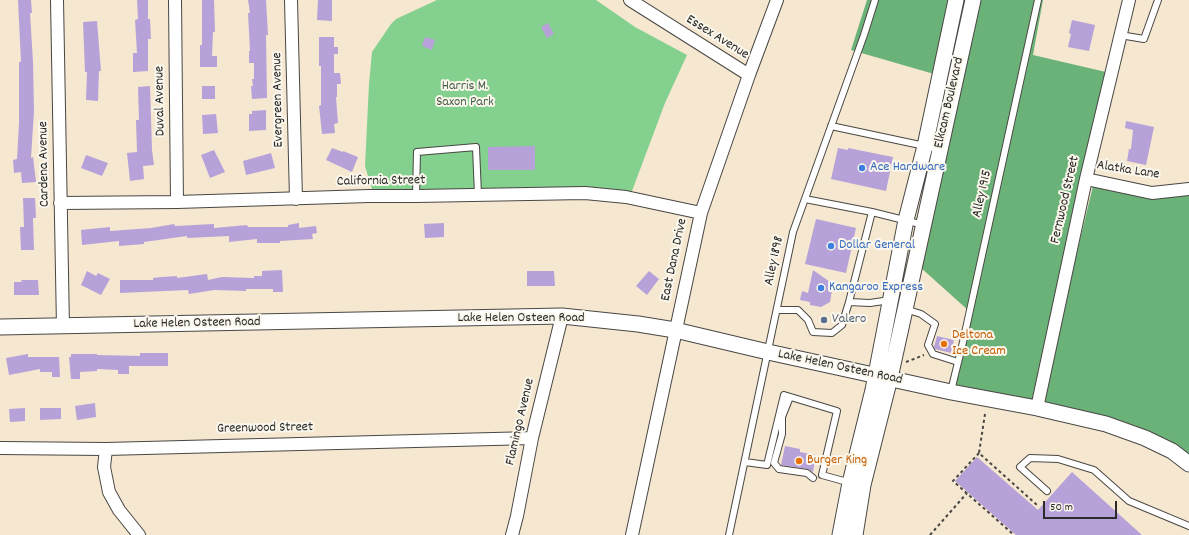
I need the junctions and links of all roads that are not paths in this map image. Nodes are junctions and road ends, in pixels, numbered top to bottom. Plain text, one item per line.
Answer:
1 (57, 0) edge
2 (174, 0) edge
3 (291, 0) edge
4 (630, 0) edge
5 (778, 0) edge
6 (875, 0) edge
7 (956, 0) edge
8 (973, 0) edge
9 (1038, 0) edge
10 (1129, 0) edge
11 (1158, 0) edge
12 (1120, 35) junction
13 (749, 75) junction
14 (831, 126) junction
15 (925, 146) junction
16 (939, 149) junction
17 (1086, 179) junction
18 (1189, 189) edge
19 (478, 195) junction
20 (416, 196) junction
21 (296, 199) junction
22 (805, 199) junction
23 (60, 202) junction
24 (177, 202) junction
25 (872, 212) junction
26 (701, 213) junction
27 (906, 220) junction
28 (924, 225) junction
29 (901, 301) junction
30 (849, 302) junction
31 (776, 310) junction
32 (562, 316) junction
33 (0, 327) edge
34 (63, 327) junction
35 (675, 330) junction
36 (768, 352) junction
37 (958, 362) junction
38 (875, 375) junction
39 (890, 378) junction
40 (951, 392) junction
41 (790, 397) junction
42 (1036, 408) junction
43 (532, 438) junction
44 (0, 448) edge
45 (106, 448) junction
46 (745, 462) junction
47 (1189, 464) edge
48 (767, 465) junction
49 (822, 476) junction
50 (813, 478) junction
51 (857, 484) junction
52 (1047, 491) dead end
53 (1189, 526) edge
54 (139, 535) edge
55 (512, 535) edge
56 (632, 535) edge
57 (729, 535) edge
58 (840, 535) edge
59 (854, 535) edge

1 - 23 street, Cardena Avenue
2 - 24 street, Duval Avenue
3 - 21 street, Evergreen Avenue
4 - 13 street, Essex Avenue
5 - 13 street, East Dana Drive
6 - 14 lane, Alley 1898
7 - 15 street, Elkcam Boulevard
8 - 16 street, Elkcam Boulevard
9 - 37 lane, Alley 1915
10 - 12 street, Fernwood Street
11 - 12 lane
12 - 17 street, Fernwood Street
13 - 26 street, East Dana Drive
14 - 15 lane
14 - 22 lane, Alley 1898
15 - 16 lane
15 - 27 street, Elkcam Boulevard
16 - 28 street, Elkcam Boulevard
17 - 18 street, Alatka Lane
17 - 42 street, Fernwood Street
19 - 20 street, California Street
19 - 20 lane
19 - 26 street, California Street
20 - 21 street, California Street
21 - 24 street, California Street
22 - 25 lane
22 - 31 lane, Alley 1898
23 - 24 street, California Street
23 - 34 street, Cardena Avenue
25 - 27 lane
25 - 30 lane
26 - 35 street, East Dana Drive
27 - 28 lane
27 - 29 street, Elkcam Boulevard
28 - 29 street, Elkcam Boulevard
29 - 30 lane
29 - 37 lane
29 - 38 street, Elkcam Boulevard
29 - 39 street, Elkcam Boulevard
30 - 31 lane
31 - 36 lane, Alley 1898
32 - 34 street, Lake Helen Osteen Road
32 - 35 street, Lake Helen Osteen Road
32 - 43 street, Flamingo Avenue
33 - 34 street, Lake Helen Osteen Road
35 - 36 street, Lake Helen Osteen Road
35 - 56 street, East Dana Drive
36 - 38 street, Lake Helen Osteen Road
36 - 46 lane, Alley 1898
37 - 40 lane, Alley 1915
38 - 39 street, Lake Helen Osteen Road
38 - 51 street, Elkcam Boulevard
39 - 40 street, Lake Helen Osteen Road
39 - 51 street, Elkcam Boulevard
40 - 42 street, Lake Helen Osteen Road
41 - 48 lane
41 - 49 lane
41 - 50 lane
42 - 47 street, Lake Helen Osteen Road
43 - 45 street, Greenwood Street
43 - 55 street, Flamingo Avenue
44 - 45 street, Greenwood Street
45 - 54 street
46 - 48 lane
46 - 57 lane, Alley 1898
48 - 50 lane
49 - 50 lane
49 - 51 lane
51 - 58 street, Elkcam Boulevard
51 - 59 street, Elkcam Boulevard
52 - 53 lane

